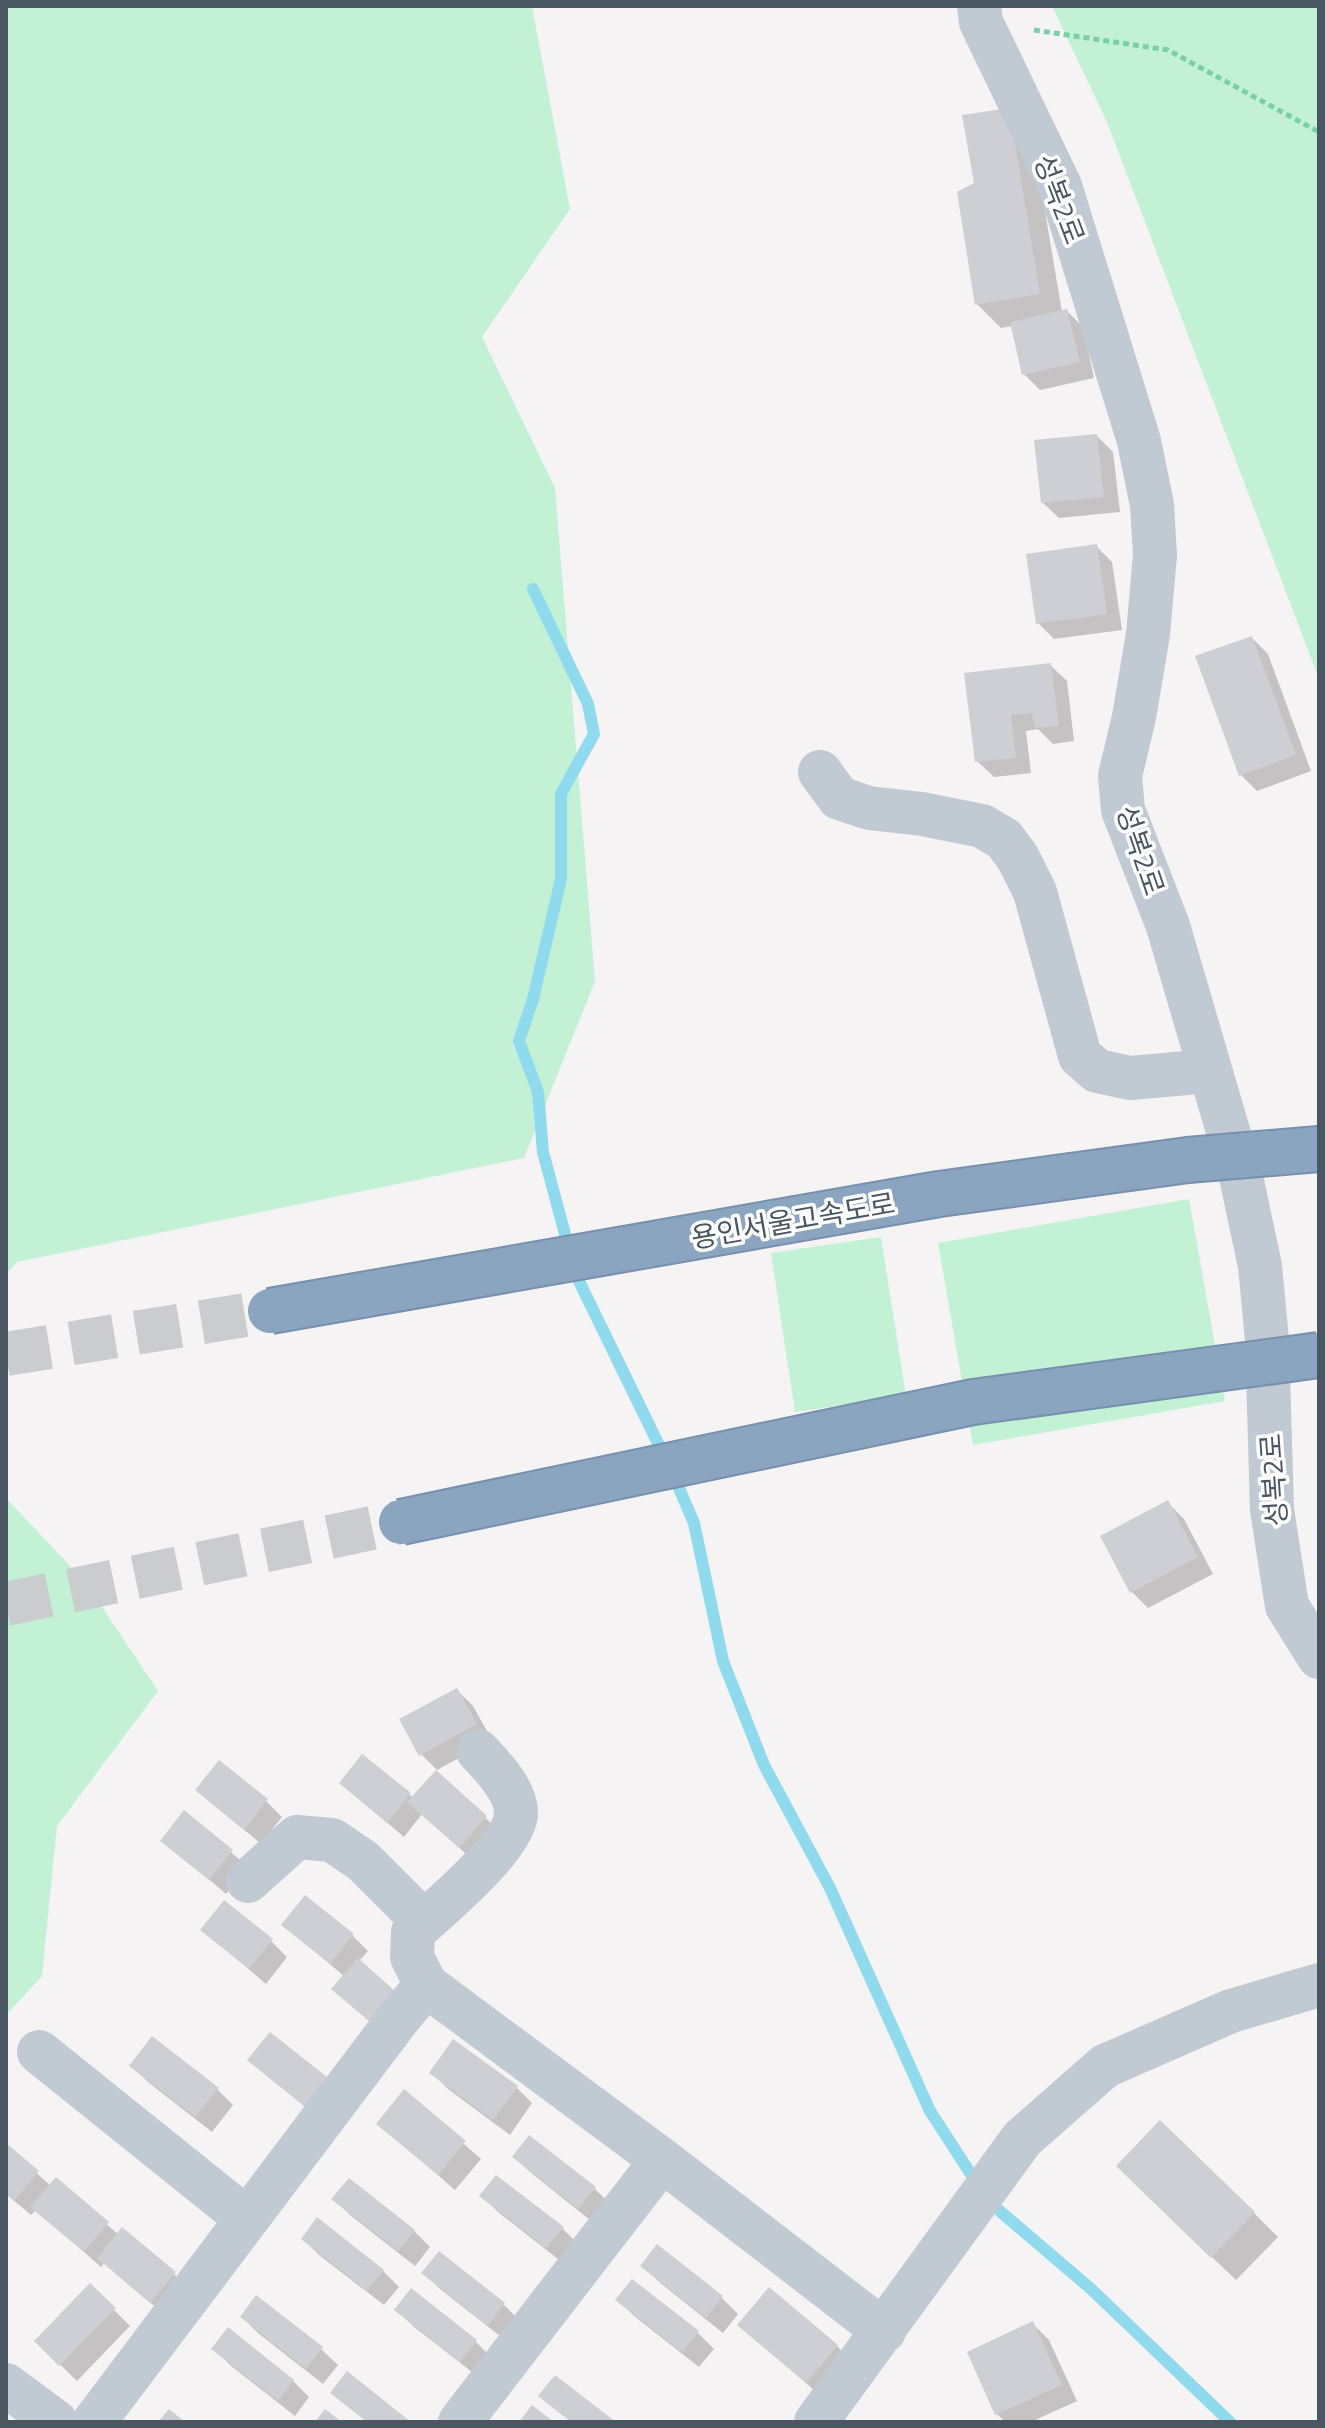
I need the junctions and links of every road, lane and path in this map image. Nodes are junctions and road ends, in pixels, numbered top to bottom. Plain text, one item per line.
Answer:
1 (980, 14) edge
2 (1319, 132) edge
3 (820, 772) dead end
4 (1210, 1071) junction
5 (1319, 1149) edge
6 (270, 1311) tunnel mouth
7 (1319, 1355) edge
8 (401, 1522) tunnel mouth
9 (1319, 1657) edge
10 (478, 1751) dead end
11 (248, 1881) dead end
12 (424, 1922) junction
13 (426, 1985) junction
14 (1319, 1985) edge
15 (39, 2052) dead end
16 (662, 2160) junction
17 (247, 2219) junction
18 (884, 2331) junction
19 (6, 2385) edge
20 (56, 2422) edge
21 (94, 2422) edge
22 (460, 2422) edge
23 (816, 2422) edge

1 - 2 path
1 - 4 street, 성복2로
3 - 4 street
4 - 9 street, 성복2로
5 - 6 highway, 용인서울고속도로, bridge
7 - 8 highway, bridge
10 - 12 street
11 - 12 street
12 - 13 street
13 - 16 street
13 - 17 street
14 - 18 street
15 - 17 street
16 - 18 street
16 - 22 street
17 - 21 street
18 - 23 street
19 - 20 street

